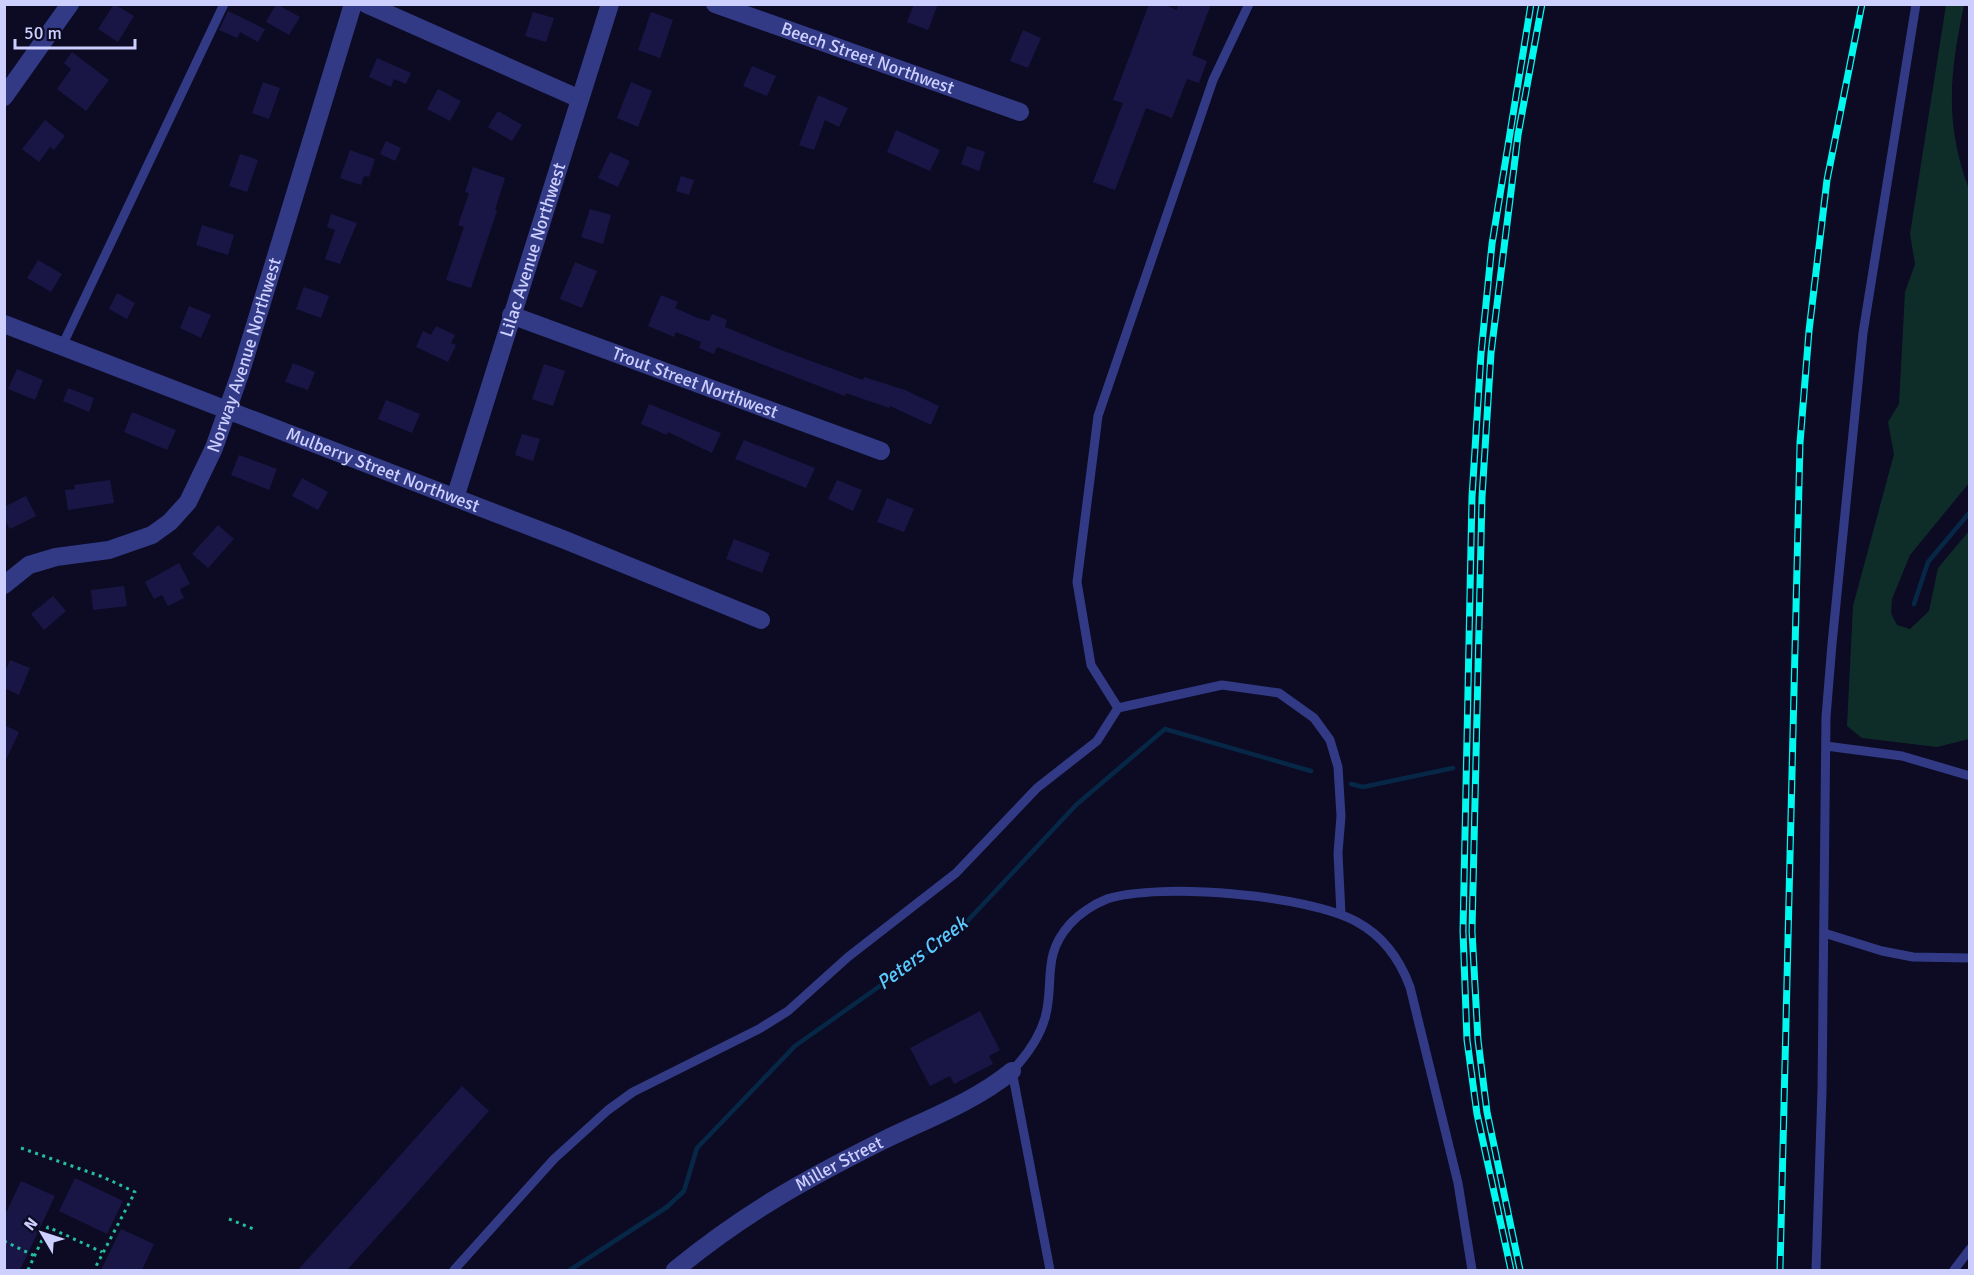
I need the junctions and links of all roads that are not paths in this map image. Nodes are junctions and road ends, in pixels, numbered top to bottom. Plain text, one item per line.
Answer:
1 (70, 4) edge
2 (224, 4) edge
3 (353, 4) edge
4 (366, 4) edge
5 (610, 4) edge
6 (715, 4) edge
7 (1249, 4) edge
8 (1916, 4) edge
9 (4, 97) edge
10 (580, 99) junction
11 (1020, 112) dead end
12 (511, 315) junction
13 (4, 324) edge
14 (62, 346) junction
15 (227, 411) junction
16 (881, 451) dead end
17 (455, 498) junction
18 (4, 585) edge
19 (761, 620) dead end
20 (1118, 708) junction
21 (1826, 746) junction
22 (1970, 776) edge
23 (1341, 914) junction
24 (1824, 933) junction
25 (1970, 958) edge
26 (1012, 1071) junction
27 (1970, 1249) edge
28 (454, 1270) edge
29 (675, 1270) edge
30 (1050, 1270) edge
31 (1472, 1270) edge
32 (1816, 1270) edge
33 (1954, 1270) edge

1 - 9 street
2 - 14 lane
3 - 15 street, Norway Avenue Northwest
4 - 10 street
5 - 10 street, Lilac Avenue Northwest
6 - 11 street, Beech Street Northwest
7 - 20 lane
8 - 21 lane
10 - 12 street, Lilac Avenue Northwest
12 - 16 street, Trout Street Northwest
12 - 17 street, Lilac Avenue Northwest
13 - 14 street, Mulberry Street Northwest
14 - 15 street, Mulberry Street Northwest
15 - 17 street, Mulberry Street Northwest
15 - 18 street, Norway Avenue Northwest
17 - 19 street, Mulberry Street Northwest
20 - 23 lane
20 - 28 lane
21 - 22 lane
21 - 24 lane
23 - 26 lane
23 - 31 lane
24 - 25 lane
24 - 32 lane
26 - 29 street, Miller Street
26 - 30 lane
27 - 33 lane

